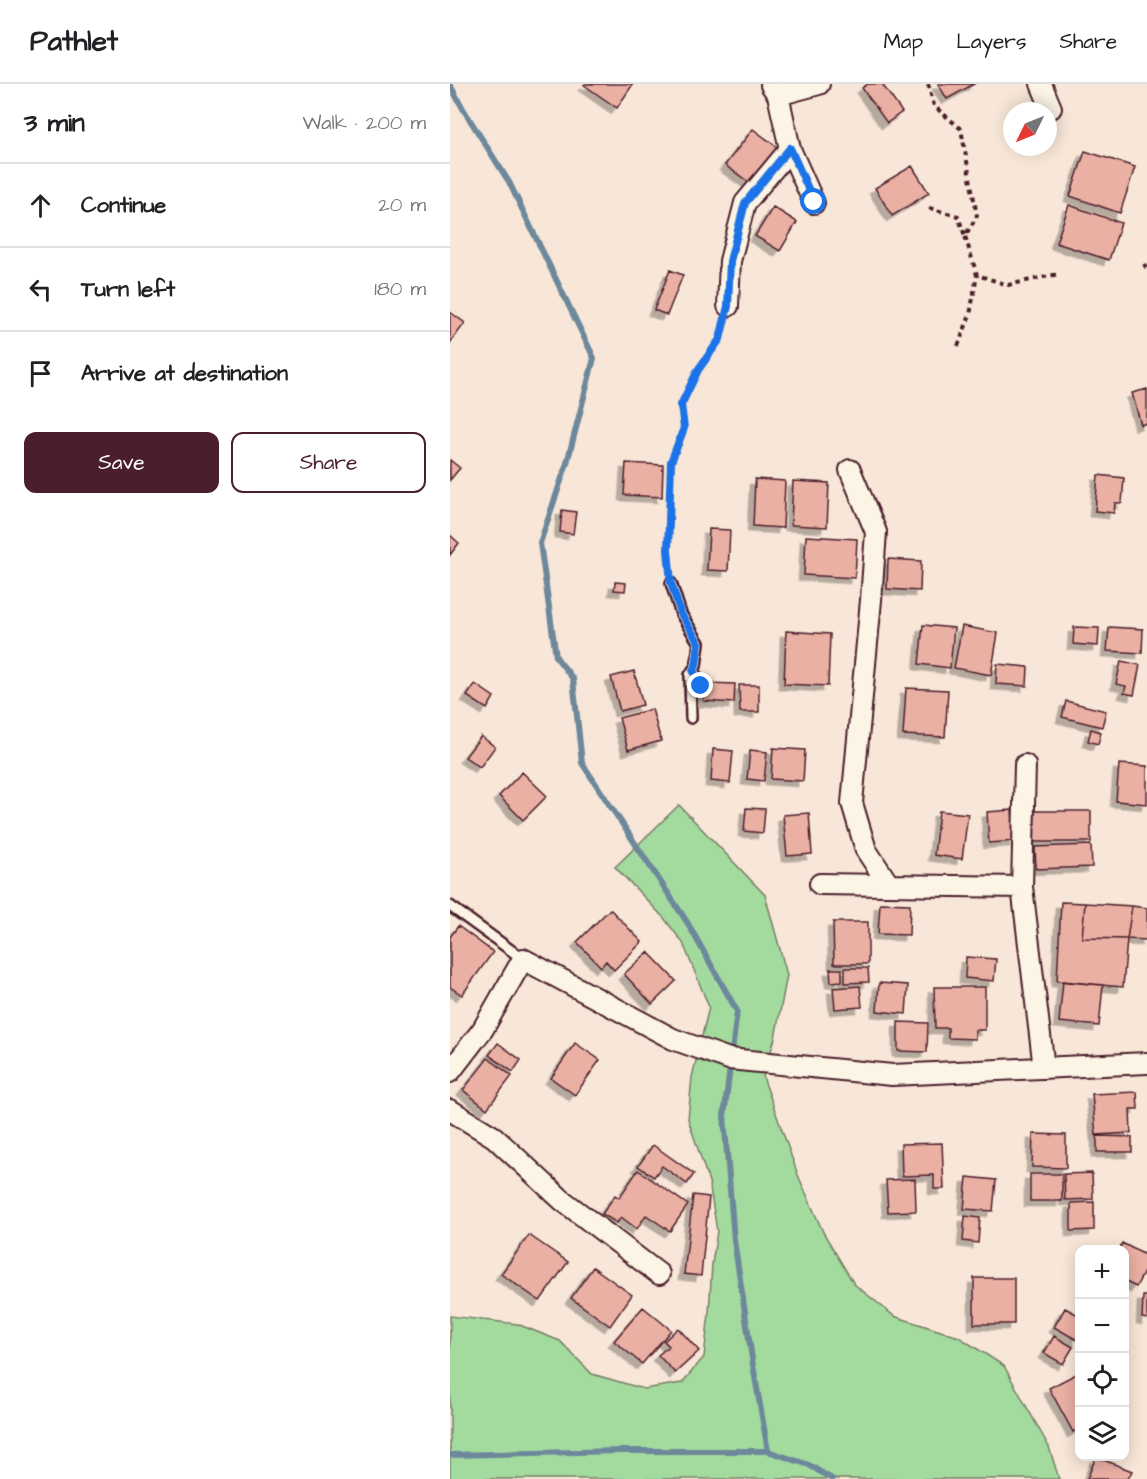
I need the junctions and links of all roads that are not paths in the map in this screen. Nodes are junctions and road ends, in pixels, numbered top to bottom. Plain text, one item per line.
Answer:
1 (819, 84) edge
2 (1041, 84) edge
3 (775, 89) edge
4 (1048, 102) edge
5 (790, 148) junction
6 (814, 202) dead end
7 (728, 306) road end
8 (850, 470) dead end
9 (671, 583) road end
10 (693, 670) junction
11 (701, 686) dead end
12 (691, 718) dead end
13 (1025, 765) dead end
14 (820, 884) dead end
15 (889, 885) junction
16 (1022, 887) junction
17 (450, 906) edge
18 (523, 960) junction
19 (1147, 1063) edge
20 (1044, 1068) junction
21 (450, 1072) edge
22 (450, 1110) edge
23 (659, 1274) dead end

1 - 3 street
2 - 4 street
3 - 5 street
5 - 6 street
5 - 7 street
8 - 15 street
9 - 10 lane
10 - 11 lane
10 - 12 lane
13 - 16 street
14 - 15 street
15 - 16 street
16 - 20 street
17 - 18 lane
18 - 20 street
18 - 21 street
19 - 20 street
22 - 23 street

